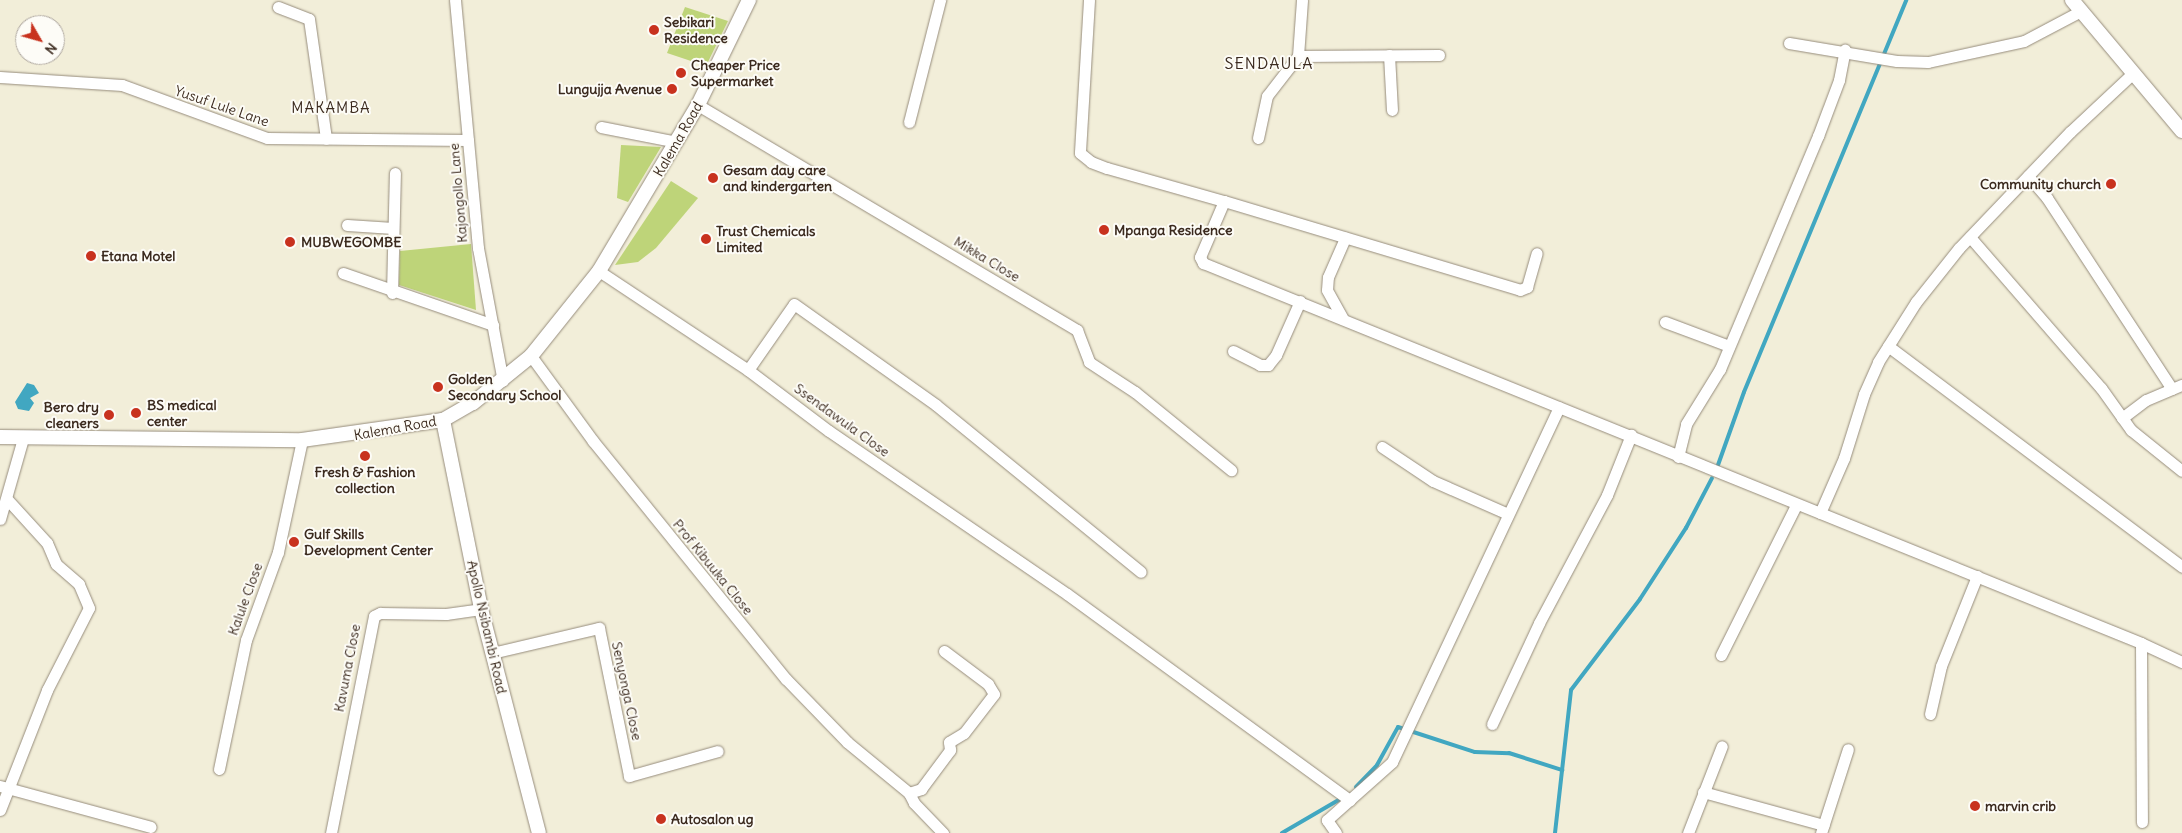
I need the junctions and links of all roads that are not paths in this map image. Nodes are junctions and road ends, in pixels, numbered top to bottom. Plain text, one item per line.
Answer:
1 (455, 0) edge
2 (749, 0) edge
3 (940, 0) edge
4 (1088, 0) edge
5 (1302, 0) edge
6 (2077, 5) edge
7 (278, 7) dead end
8 (1789, 43) dead end
9 (1845, 50) junction
10 (1389, 55) junction
11 (1439, 55) dead end
12 (1298, 56) junction
13 (2134, 73) junction
14 (0, 77) edge
15 (698, 105) junction
16 (1392, 110) dead end
17 (909, 122) dead end
18 (601, 127) dead end
19 (2182, 131) edge
20 (1258, 138) dead end
21 (326, 139) junction
22 (468, 140) junction
23 (677, 142) junction
24 (395, 173) dead end
25 (2028, 176) junction
26 (1224, 201) junction
27 (347, 225) dead end
28 (393, 228) junction
29 (1970, 237) junction
30 (1345, 238) junction
31 (1537, 253) dead end
32 (599, 271) junction
33 (343, 273) dead end
34 (392, 292) junction
35 (1300, 302) junction
36 (1343, 319) junction
37 (1665, 322) dead end
38 (493, 325) junction
39 (1729, 346) junction
40 (1888, 346) junction
41 (1233, 351) dead end
42 (531, 356) junction
43 (748, 370) junction
44 (503, 381) junction
45 (2177, 387) edge
46 (1559, 407) junction
47 (2122, 418) junction
48 (443, 420) junction
49 (1632, 435) junction
50 (0, 437) edge
51 (23, 438) junction
52 (302, 440) junction
53 (1382, 447) dead end
54 (1678, 456) junction
55 (1231, 470) dead end
56 (2182, 471) edge
57 (7, 499) junction
58 (1796, 505) junction
59 (1820, 513) junction
60 (1508, 514) junction
61 (0, 519) edge
62 (2182, 566) edge
63 (1141, 572) dead end
64 (1977, 576) junction
65 (481, 609) junction
66 (2141, 643) junction
67 (944, 651) dead end
68 (492, 653) junction
69 (1721, 655) dead end
70 (2182, 662) edge
71 (1930, 714) dead end
72 (1492, 724) dead end
73 (1722, 746) dead end
74 (1848, 749) dead end
75 (718, 752) dead end
76 (219, 769) dead end
77 (3, 787) edge
78 (1703, 792) junction
79 (909, 793) junction
80 (1350, 800) junction
81 (0, 810) edge
82 (2142, 822) dead end
83 (150, 827) dead end
84 (1822, 829) edge
85 (330, 833) edge
86 (539, 833) edge
87 (943, 833) edge
88 (1336, 833) edge
89 (1688, 833) edge

1 - 22 street, Kajongollo Lane
2 - 15 street, Kalema Road
3 - 17 street
4 - 26 street
5 - 12 street
6 - 9 street
6 - 13 street
7 - 21 street
8 - 9 street
9 - 39 street
10 - 11 street
10 - 12 street
10 - 16 street
12 - 20 street
13 - 19 street
13 - 25 street
14 - 21 street, Yusuf Lule Lane
15 - 23 street, Kalema Road
15 - 55 street, Mikka Close
18 - 23 street
21 - 22 street, Yusuf Lule Lane
22 - 38 street, Kajongollo Lane
23 - 32 street, Kalema Road
24 - 28 street
25 - 29 street
25 - 45 street
26 - 30 street
26 - 35 street
27 - 28 street
28 - 34 street
29 - 40 street
29 - 47 street
30 - 31 street
30 - 36 street
32 - 42 street, Kalema Road
32 - 43 street, Ssendawula Close
33 - 34 street
34 - 38 street
35 - 36 street
35 - 41 street
36 - 46 street
37 - 39 street
38 - 44 street, Kajongollo Lane
39 - 54 street
40 - 59 street
40 - 62 street
42 - 44 street, Kalema Road
42 - 79 street, Prof Kibuuka Close
43 - 63 street
43 - 80 street, Ssendawula Close
44 - 48 street, Kalema Road
45 - 47 street
46 - 49 street
46 - 60 street
47 - 56 street
48 - 52 street, Kalema Road
48 - 65 street, Apollo Nsibambi Road
49 - 54 street
49 - 72 street
50 - 51 street, Kalema Road
51 - 52 street, Kalema Road
51 - 57 street
52 - 76 street, Kalule Close
53 - 60 street
54 - 58 street
57 - 61 street
57 - 77 street
58 - 59 street
58 - 69 street
59 - 64 street
60 - 80 street
64 - 66 street
64 - 71 street
65 - 68 street, Apollo Nsibambi Road
65 - 85 street, Kavuma Close
66 - 70 street
66 - 82 street
67 - 79 street
68 - 75 street, Senyonga Close
68 - 86 street, Apollo Nsibambi Road
73 - 78 street
74 - 84 street
77 - 81 street
77 - 83 street
78 - 84 street
78 - 89 street
79 - 87 street, Prof Kibuuka Close
80 - 88 street

